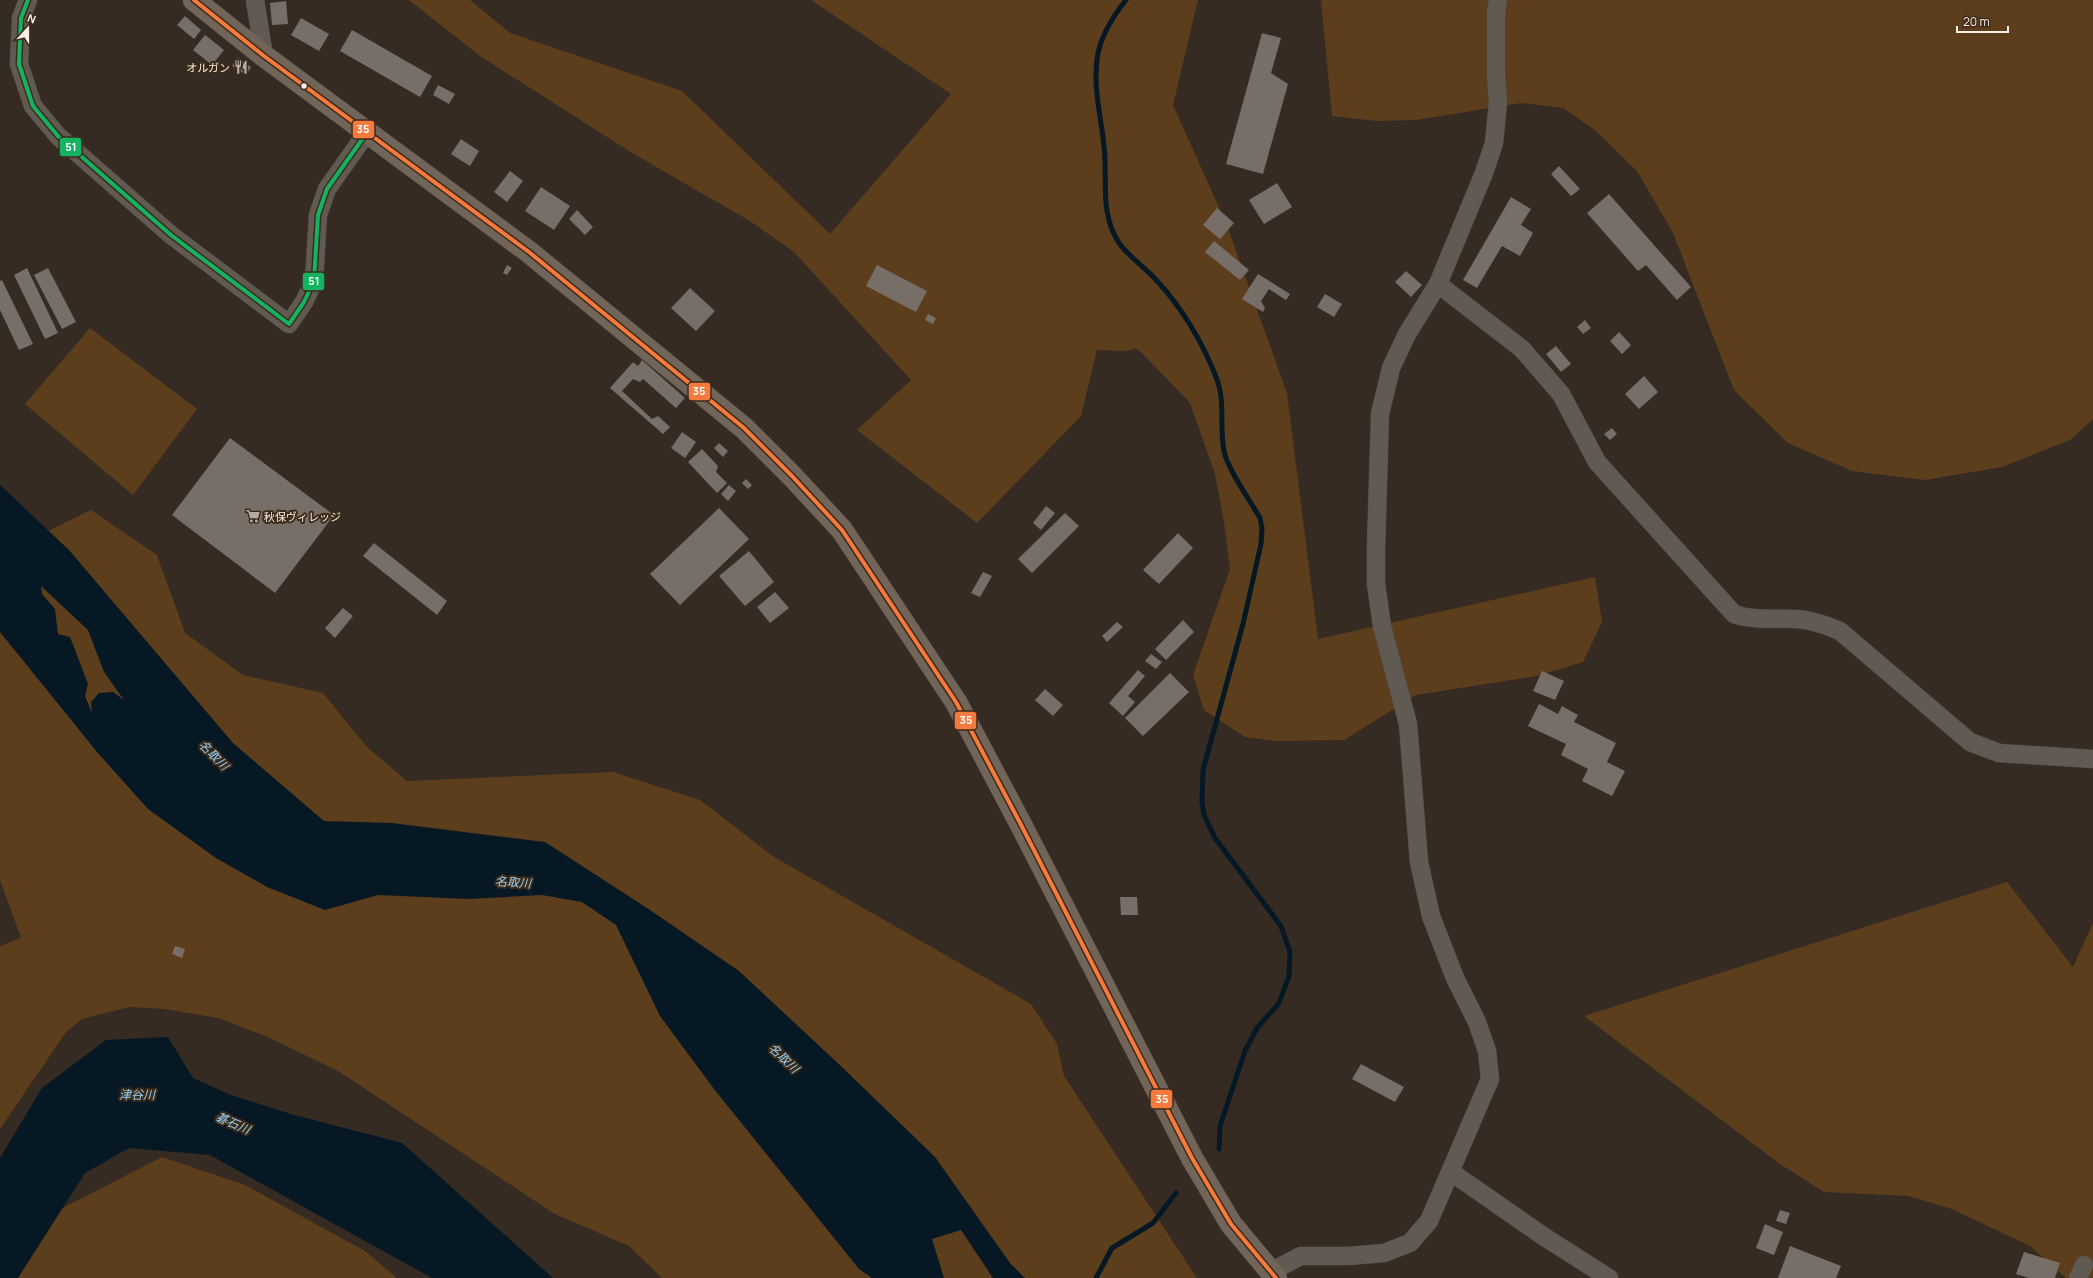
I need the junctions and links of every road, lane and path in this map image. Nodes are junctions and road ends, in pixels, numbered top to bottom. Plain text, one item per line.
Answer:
1 (28, 0) edge
2 (194, 0) edge
3 (255, 0) edge
4 (1498, 0) edge
5 (264, 56) junction
6 (368, 132) junction
7 (1438, 284) junction
8 (2093, 760) edge
9 (1451, 1172) junction
10 (1273, 1275) edge
11 (1609, 1278) edge

1 - 6 street
2 - 5 main road
3 - 5 street
4 - 7 street
5 - 6 main road
6 - 10 main road
7 - 8 street
7 - 9 street
9 - 10 street
9 - 11 street

